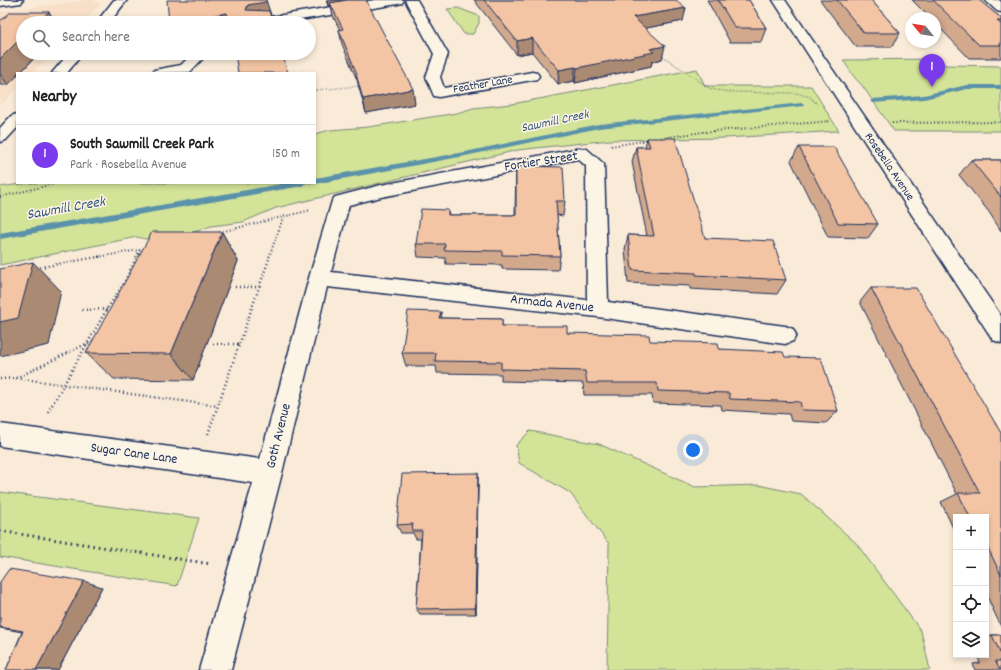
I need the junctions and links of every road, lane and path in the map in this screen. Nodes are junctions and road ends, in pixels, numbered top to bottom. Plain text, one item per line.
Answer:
1 (16, 0) edge
2 (121, 0) edge
3 (398, 0) edge
4 (411, 0) edge
5 (779, 0) edge
6 (991, 0) edge
7 (0, 2) edge
8 (1001, 8) edge
9 (108, 16) edge
10 (301, 16) edge
11 (657, 52) edge
12 (70, 60) edge
13 (194, 60) edge
14 (60, 72) edge
15 (166, 72) edge
16 (532, 76) dead end
17 (818, 106) dead end
18 (826, 115) dead end
19 (16, 120) edge
20 (828, 120) junction
21 (1001, 122) edge
22 (860, 124) junction
23 (0, 137) edge
24 (658, 139) edge
25 (651, 140) edge
26 (581, 153) junction
27 (54, 184) edge
28 (0, 197) edge
29 (341, 201) junction
30 (283, 218) junction
31 (216, 233) edge
32 (148, 248) edge
33 (140, 250) junction
34 (31, 269) edge
35 (319, 278) junction
36 (123, 285) junction
37 (131, 286) edge
38 (235, 286) dead end
39 (259, 287) junction
40 (106, 309) junction
41 (598, 309) junction
42 (82, 310) dead end
43 (1001, 334) edge
44 (785, 335) dead end
45 (86, 344) junction
46 (101, 344) edge
47 (213, 344) dead end
48 (239, 344) junction
49 (16, 378) junction
50 (0, 379) edge
51 (64, 384) junction
52 (218, 406) junction
53 (0, 435) edge
54 (31, 440) junction
55 (198, 463) junction
56 (269, 473) junction
57 (0, 531) edge
58 (242, 569) junction
59 (215, 670) edge

1 - 7 street
2 - 9 street
3 - 10 street
4 - 16 street, Feather Lane
5 - 22 street, Rosebella Avenue
6 - 8 street
11 - 17 path
12 - 14 street
13 - 15 street
18 - 20 path
19 - 23 street
20 - 22 path
20 - 24 path
21 - 22 path
22 - 43 street, Rosebella Avenue
25 - 26 path
26 - 29 street, Fortier Street
26 - 41 street, Fortier Street
27 - 28 path
29 - 30 path
29 - 35 street, Goth Avenue
30 - 31 path
30 - 39 path
32 - 33 path
33 - 34 path
33 - 36 path
35 - 41 street, Armada Avenue
35 - 56 street, Goth Avenue
36 - 37 path
36 - 40 path
38 - 39 path
39 - 48 path
40 - 42 path
40 - 45 path
41 - 44 street, Armada Avenue
45 - 46 path
45 - 49 path
45 - 51 path
47 - 48 path
48 - 52 path
49 - 50 path
49 - 51 path
51 - 52 path
51 - 54 path
52 - 55 path
53 - 54 street, Sugar Cane Lane
54 - 55 street, Sugar Cane Lane
55 - 56 street, Sugar Cane Lane
56 - 58 street, Goth Avenue
57 - 58 path
58 - 59 street, Goth Avenue

